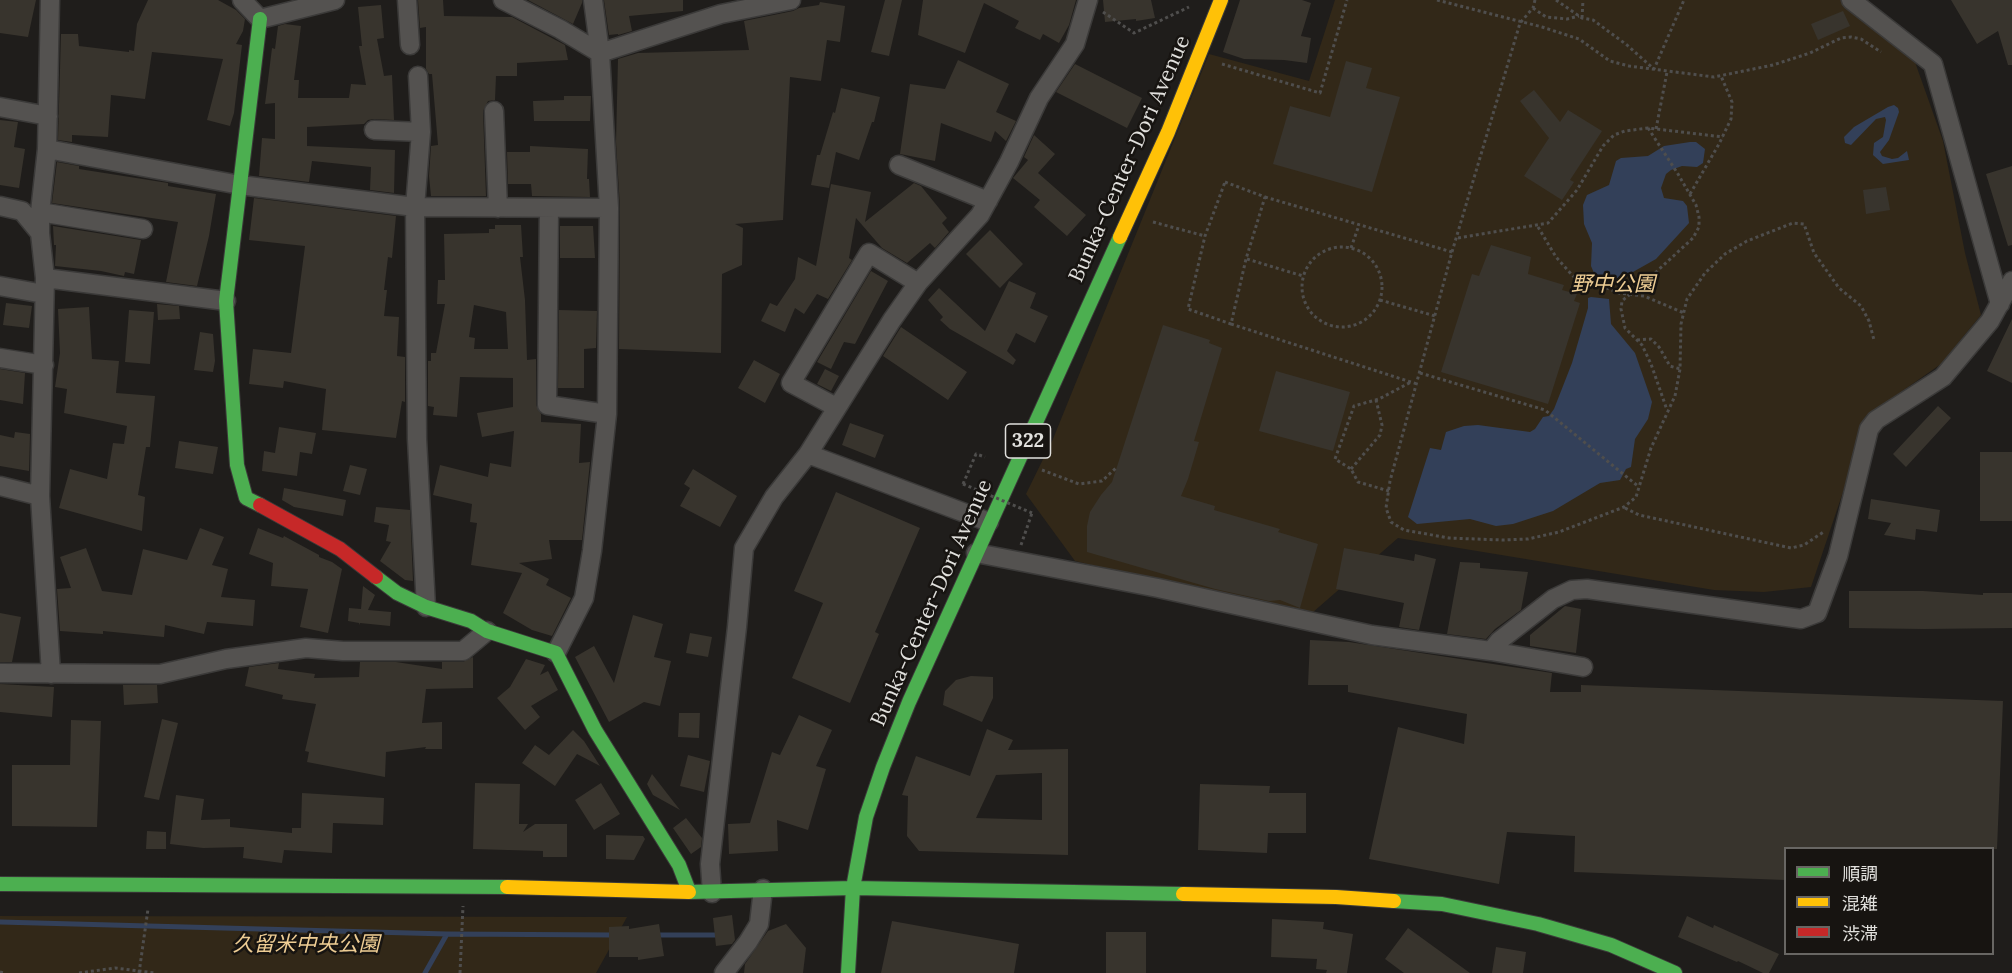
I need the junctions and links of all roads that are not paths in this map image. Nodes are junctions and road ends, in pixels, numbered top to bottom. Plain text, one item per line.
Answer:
1 (50, 0) edge
2 (242, 0) edge
3 (335, 0) edge
4 (407, 0) edge
5 (503, 0) edge
6 (593, 0) edge
7 (791, 0) edge
8 (1221, 0) edge
9 (1851, 0) edge
10 (1088, 1) edge
11 (315, 3) edge
12 (260, 19) junction
13 (410, 45) dead end
14 (600, 53) junction
15 (418, 76) dead end
16 (0, 107) edge
17 (494, 111) dead end
18 (48, 116) junction
19 (374, 130) dead end
20 (421, 132) junction
21 (47, 149) junction
22 (899, 165) dead end
23 (240, 185) junction
24 (988, 201) junction
25 (0, 206) edge
26 (415, 207) junction
27 (498, 208) junction
28 (549, 208) junction
29 (609, 208) junction
30 (40, 212) junction
31 (143, 229) dead end
32 (40, 233) junction
33 (2012, 281) edge
34 (918, 283) junction
35 (0, 286) edge
36 (45, 286) junction
37 (226, 301) junction
38 (2000, 304) junction
39 (0, 358) edge
40 (44, 365) junction
41 (836, 407) junction
42 (607, 414) junction
43 (808, 454) junction
44 (0, 486) edge
45 (40, 496) junction
46 (989, 522) junction
47 (976, 553) junction
48 (426, 608) junction
49 (487, 631) junction
50 (1491, 651) junction
51 (556, 652) junction
52 (1583, 667) dead end
53 (0, 673) edge
54 (51, 674) junction
55 (0, 884) edge
56 (853, 888) junction
57 (763, 890) junction
58 (689, 891) junction
59 (712, 893) junction
60 (724, 973) edge
61 (848, 973) edge
62 (1675, 973) edge

1 - 18 street
2 - 12 street
3 - 11 street
4 - 13 street
5 - 14 street
6 - 14 street
7 - 14 street
8 - 46 main road, Bunka-Center-Dori Avenue / 322
9 - 38 street
10 - 24 street
11 - 12 street
12 - 23 main road
14 - 29 street
15 - 20 street
16 - 18 street
17 - 27 street
18 - 21 street
19 - 20 street
20 - 26 street
21 - 23 street
21 - 30 street
22 - 24 street
23 - 26 street
23 - 37 main road
24 - 34 street
25 - 32 street
26 - 27 street
26 - 48 street
27 - 28 street
28 - 29 street
28 - 42 street
29 - 42 street
30 - 31 street
30 - 32 street
32 - 36 street
33 - 38 street
34 - 41 street
34 - 41 street
35 - 36 street
36 - 37 street
36 - 40 street
37 - 48 main road
38 - 50 street
39 - 40 street
40 - 45 street
41 - 43 street
42 - 51 street
43 - 46 street
43 - 59 street
44 - 45 street
45 - 54 street
46 - 47 main road, Bunka-Center-Dori Avenue / 322
47 - 50 street
47 - 56 main road, Bunka-Center-Dori Avenue / 322
48 - 49 main road
49 - 51 main road
49 - 54 street
50 - 52 street
51 - 58 main road
53 - 54 street
55 - 58 main road
56 - 57 main road
56 - 61 main road, Bunka-Center-Dori Avenue / 322
56 - 62 main road
57 - 59 main road
57 - 60 street
58 - 59 main road

